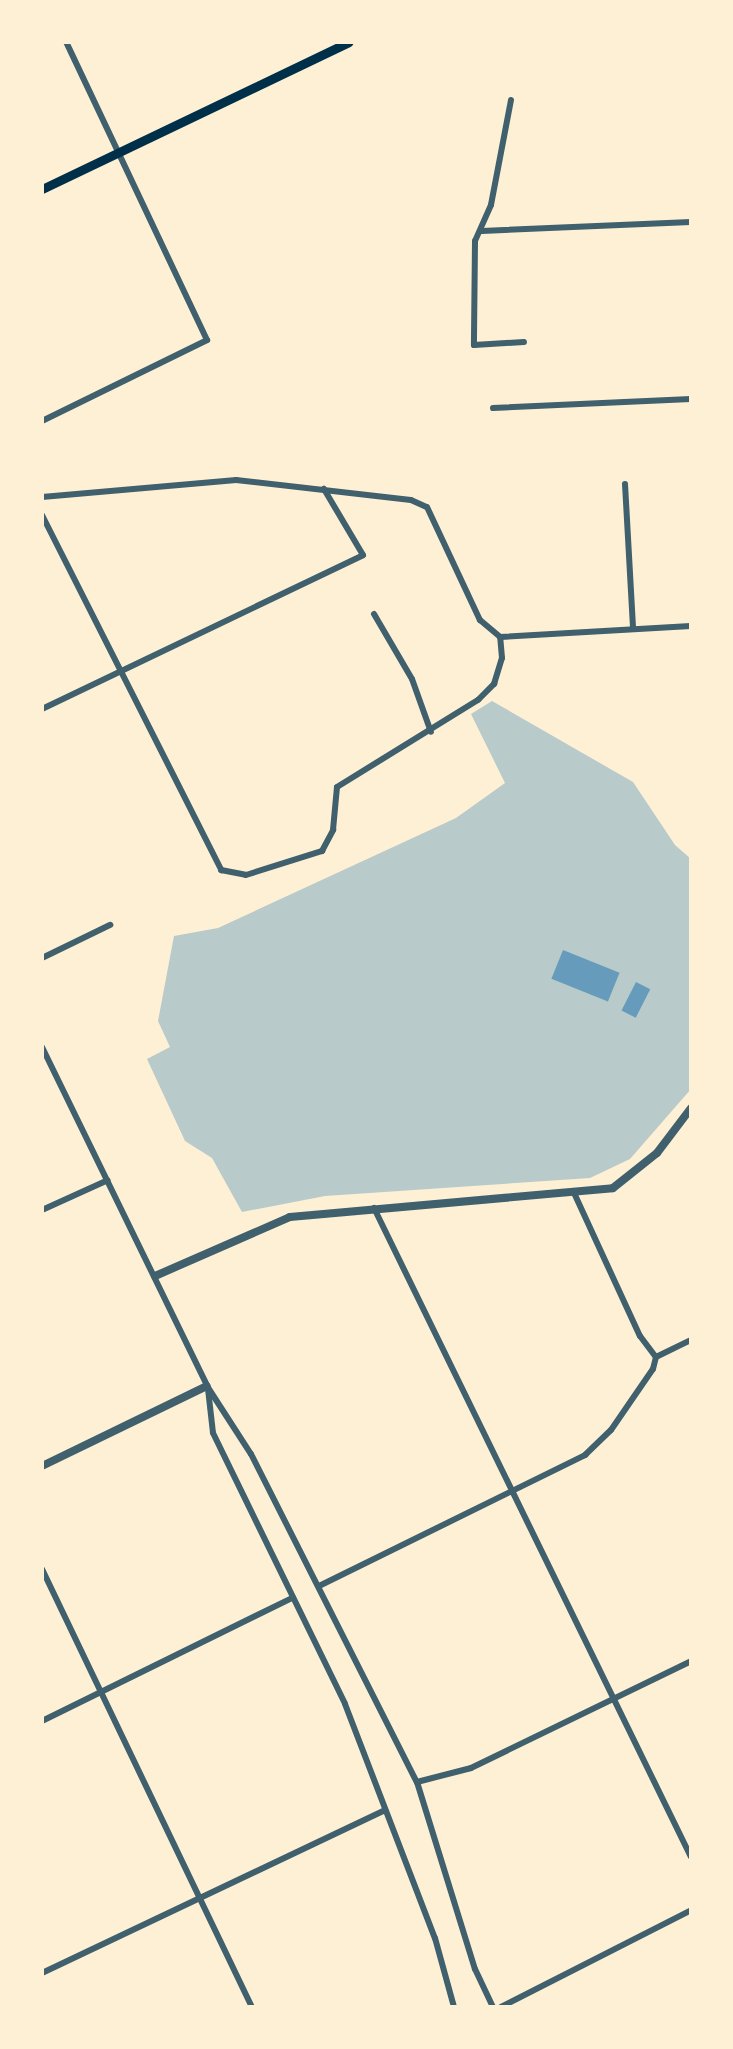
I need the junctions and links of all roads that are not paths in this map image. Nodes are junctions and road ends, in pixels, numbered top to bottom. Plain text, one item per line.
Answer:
1 (66, 42) edge
2 (349, 42) edge
3 (329, 46) edge
4 (511, 100) dead end
5 (119, 151) junction
6 (42, 189) edge
7 (691, 222) edge
8 (482, 231) junction
9 (524, 342) dead end
10 (691, 399) edge
11 (493, 408) dead end
12 (42, 421) edge
13 (625, 484) dead end
14 (324, 489) junction
15 (42, 497) edge
16 (42, 515) edge
17 (374, 614) dead end
18 (691, 626) edge
19 (633, 629) junction
20 (500, 637) junction
21 (119, 672) junction
22 (42, 709) edge
23 (431, 732) junction
24 (110, 925) dead end
25 (42, 958) edge
26 (42, 1047) edge
27 (691, 1108) edge
28 (108, 1180) junction
29 (575, 1195) junction
30 (374, 1208) junction
31 (42, 1210) edge
32 (155, 1276) junction
33 (691, 1340) edge
34 (656, 1357) junction
35 (207, 1386) junction
36 (42, 1466) edge
37 (513, 1492) junction
38 (42, 1569) edge
39 (319, 1586) junction
40 (292, 1598) junction
41 (691, 1661) edge
42 (101, 1692) junction
43 (613, 1697) junction
44 (42, 1721) edge
45 (417, 1782) junction
46 (385, 1810) junction
47 (691, 1857) edge
48 (199, 1898) junction
49 (691, 1910) edge
50 (42, 1973) edge
51 (252, 2007) edge
52 (454, 2007) edge
53 (493, 2007) edge
54 (501, 2007) edge

1 - 5 street
2 - 3 main road
3 - 5 main road
4 - 8 street
5 - 6 main road
5 - 12 street
7 - 8 street
8 - 9 street
10 - 11 street
13 - 19 street
14 - 15 street
14 - 20 street
14 - 21 street
16 - 21 street
17 - 23 street
18 - 19 street
19 - 20 street
20 - 23 street
21 - 22 street
21 - 23 street
24 - 25 street
26 - 28 street
27 - 29 street
28 - 31 street
28 - 32 street
29 - 30 street
29 - 34 street
30 - 32 street
30 - 37 street
32 - 35 street
33 - 34 street
34 - 37 street
35 - 36 street
35 - 39 street
35 - 40 street
37 - 39 street
37 - 43 street
38 - 42 street
39 - 45 street
40 - 42 street
40 - 46 street
41 - 43 street
42 - 44 street
42 - 48 street
43 - 45 street
43 - 47 street
45 - 53 street
46 - 48 street
46 - 52 street
48 - 50 street
48 - 51 street
49 - 54 street

